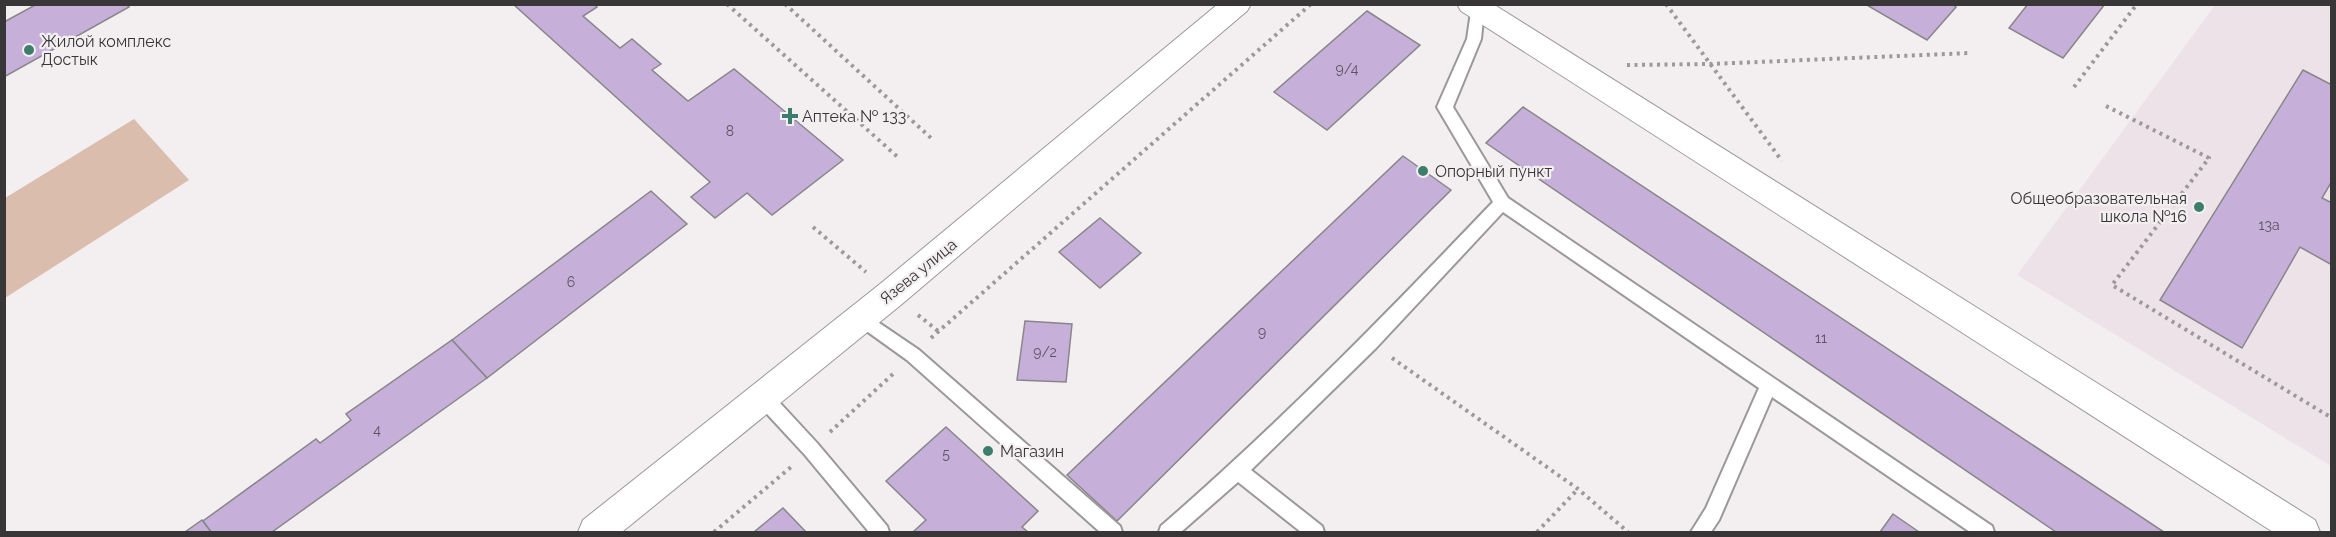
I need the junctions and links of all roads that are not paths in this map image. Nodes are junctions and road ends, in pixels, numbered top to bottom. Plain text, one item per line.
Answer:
1 (1237, 4) edge
2 (1474, 7) edge
3 (1502, 203) junction
4 (860, 317) junction
5 (1768, 386) junction
6 (762, 396) junction
7 (1238, 471) junction
8 (595, 532) edge
9 (880, 532) edge
10 (1113, 532) edge
11 (1168, 532) edge
12 (1315, 532) edge
13 (1700, 532) edge
14 (1985, 532) edge
15 (2303, 532) edge

1 - 4 street, Язева улица
2 - 3 lane
2 - 15 street
3 - 5 lane
3 - 7 lane
4 - 6 street, Язева улица
4 - 10 lane
5 - 13 lane
5 - 14 lane
6 - 8 street, Язева улица
6 - 9 lane
7 - 11 lane
7 - 12 lane

